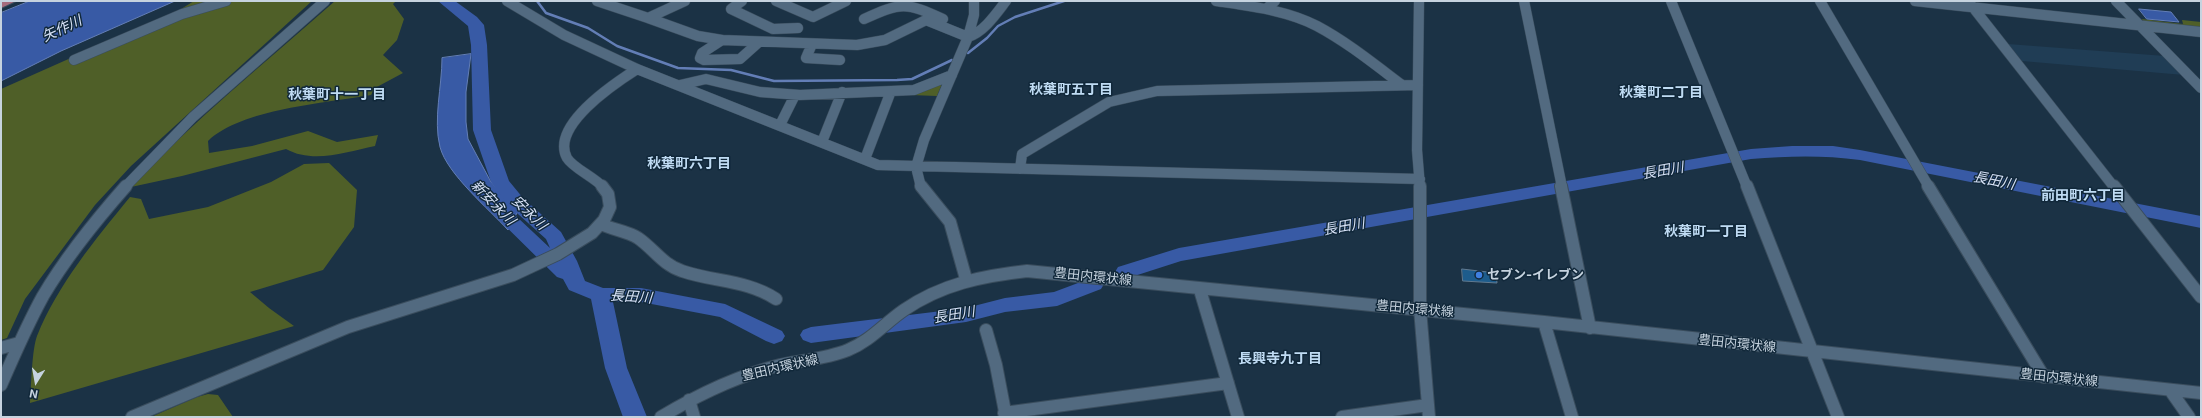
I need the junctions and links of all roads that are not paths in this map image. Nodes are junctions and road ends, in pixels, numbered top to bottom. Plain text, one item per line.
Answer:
1 (12, 1) edge
2 (226, 1) edge
3 (325, 1) edge
4 (507, 1) edge
5 (598, 1) edge
6 (685, 1) edge
7 (742, 1) edge
8 (776, 1) edge
9 (846, 1) edge
10 (974, 1) edge
11 (1006, 1) edge
12 (1216, 1) edge
13 (1275, 1) edge
14 (1418, 1) edge
15 (1524, 1) edge
16 (1671, 1) edge
17 (1820, 1) edge
18 (1915, 1) edge
19 (2116, 1) edge
20 (729, 3) edge
21 (1970, 4) edge
22 (1, 5) edge
23 (1266, 9) junction
24 (648, 18) junction
25 (864, 19) dead end
26 (2140, 26) junction
27 (2201, 32) edge
28 (968, 35) junction
29 (722, 40) junction
30 (759, 42) junction
31 (787, 42) junction
32 (812, 44) junction
33 (74, 60) dead end
34 (840, 60) dead end
35 (637, 69) junction
36 (952, 75) junction
37 (680, 85) junction
38 (1402, 85) junction
39 (1418, 86) junction
40 (2201, 88) edge
41 (892, 91) junction
42 (842, 92) junction
43 (795, 95) junction
44 (780, 125) junction
45 (822, 142) junction
46 (865, 159) junction
47 (916, 167) junction
48 (1020, 169) junction
49 (1420, 179) junction
50 (601, 224) junction
51 (966, 279) junction
52 (1200, 290) junction
53 (2201, 297) edge
54 (776, 299) dead end
55 (1420, 309) junction
56 (1544, 322) junction
57 (1590, 328) junction
58 (986, 330) dead end
59 (19, 343) junction
60 (1, 348) edge
61 (1812, 352) junction
62 (2044, 377) junction
63 (1228, 383) junction
64 (1, 385) edge
65 (2170, 390) junction
66 (2201, 393) edge
67 (688, 400) junction
68 (1429, 411) edge
69 (1005, 415) edge
70 (132, 417) edge
71 (661, 417) edge
72 (694, 417) edge
73 (1238, 417) edge
74 (1342, 417) edge
75 (1572, 417) edge
76 (1838, 417) edge
77 (2189, 417) edge

1 - 22 main road
2 - 33 street
3 - 59 street
4 - 35 street
5 - 24 street
6 - 24 street
7 - 20 street
8 - 9 street
10 - 28 street
11 - 28 street
12 - 23 street
13 - 23 street
14 - 39 street
15 - 57 street
16 - 61 street
17 - 62 street
18 - 21 street
19 - 26 street
20 - 31 street
21 - 26 street
21 - 53 street
23 - 38 street
24 - 29 street
25 - 28 street
26 - 27 street
26 - 40 street
28 - 32 street
28 - 36 street
29 - 30 street
29 - 30 street
30 - 31 street
31 - 32 street
32 - 34 street
35 - 37 street
35 - 50 street
36 - 41 street
36 - 47 street
37 - 43 street
37 - 44 street
38 - 39 street
38 - 48 street
39 - 49 street
41 - 42 street
41 - 46 street
42 - 43 street
42 - 45 street
43 - 44 street
44 - 45 street
45 - 46 street
46 - 47 street
47 - 48 street
47 - 51 street
48 - 49 street
49 - 55 street
50 - 54 street
50 - 70 street
51 - 52 street, 豊田内環状線
51 - 67 street, 豊田内環状線
52 - 55 street, 豊田内環状線
52 - 63 street
55 - 56 street, 豊田内環状線
55 - 68 street
56 - 57 street, 豊田内環状線
56 - 75 street
57 - 61 street, 豊田内環状線
58 - 69 street
59 - 60 street
59 - 64 street
61 - 62 street, 豊田内環状線
61 - 76 street
62 - 65 street, 豊田内環状線
63 - 69 street
63 - 73 street
65 - 66 street, 豊田内環状線
65 - 77 street
67 - 71 street, 豊田内環状線
67 - 72 street
68 - 74 street

